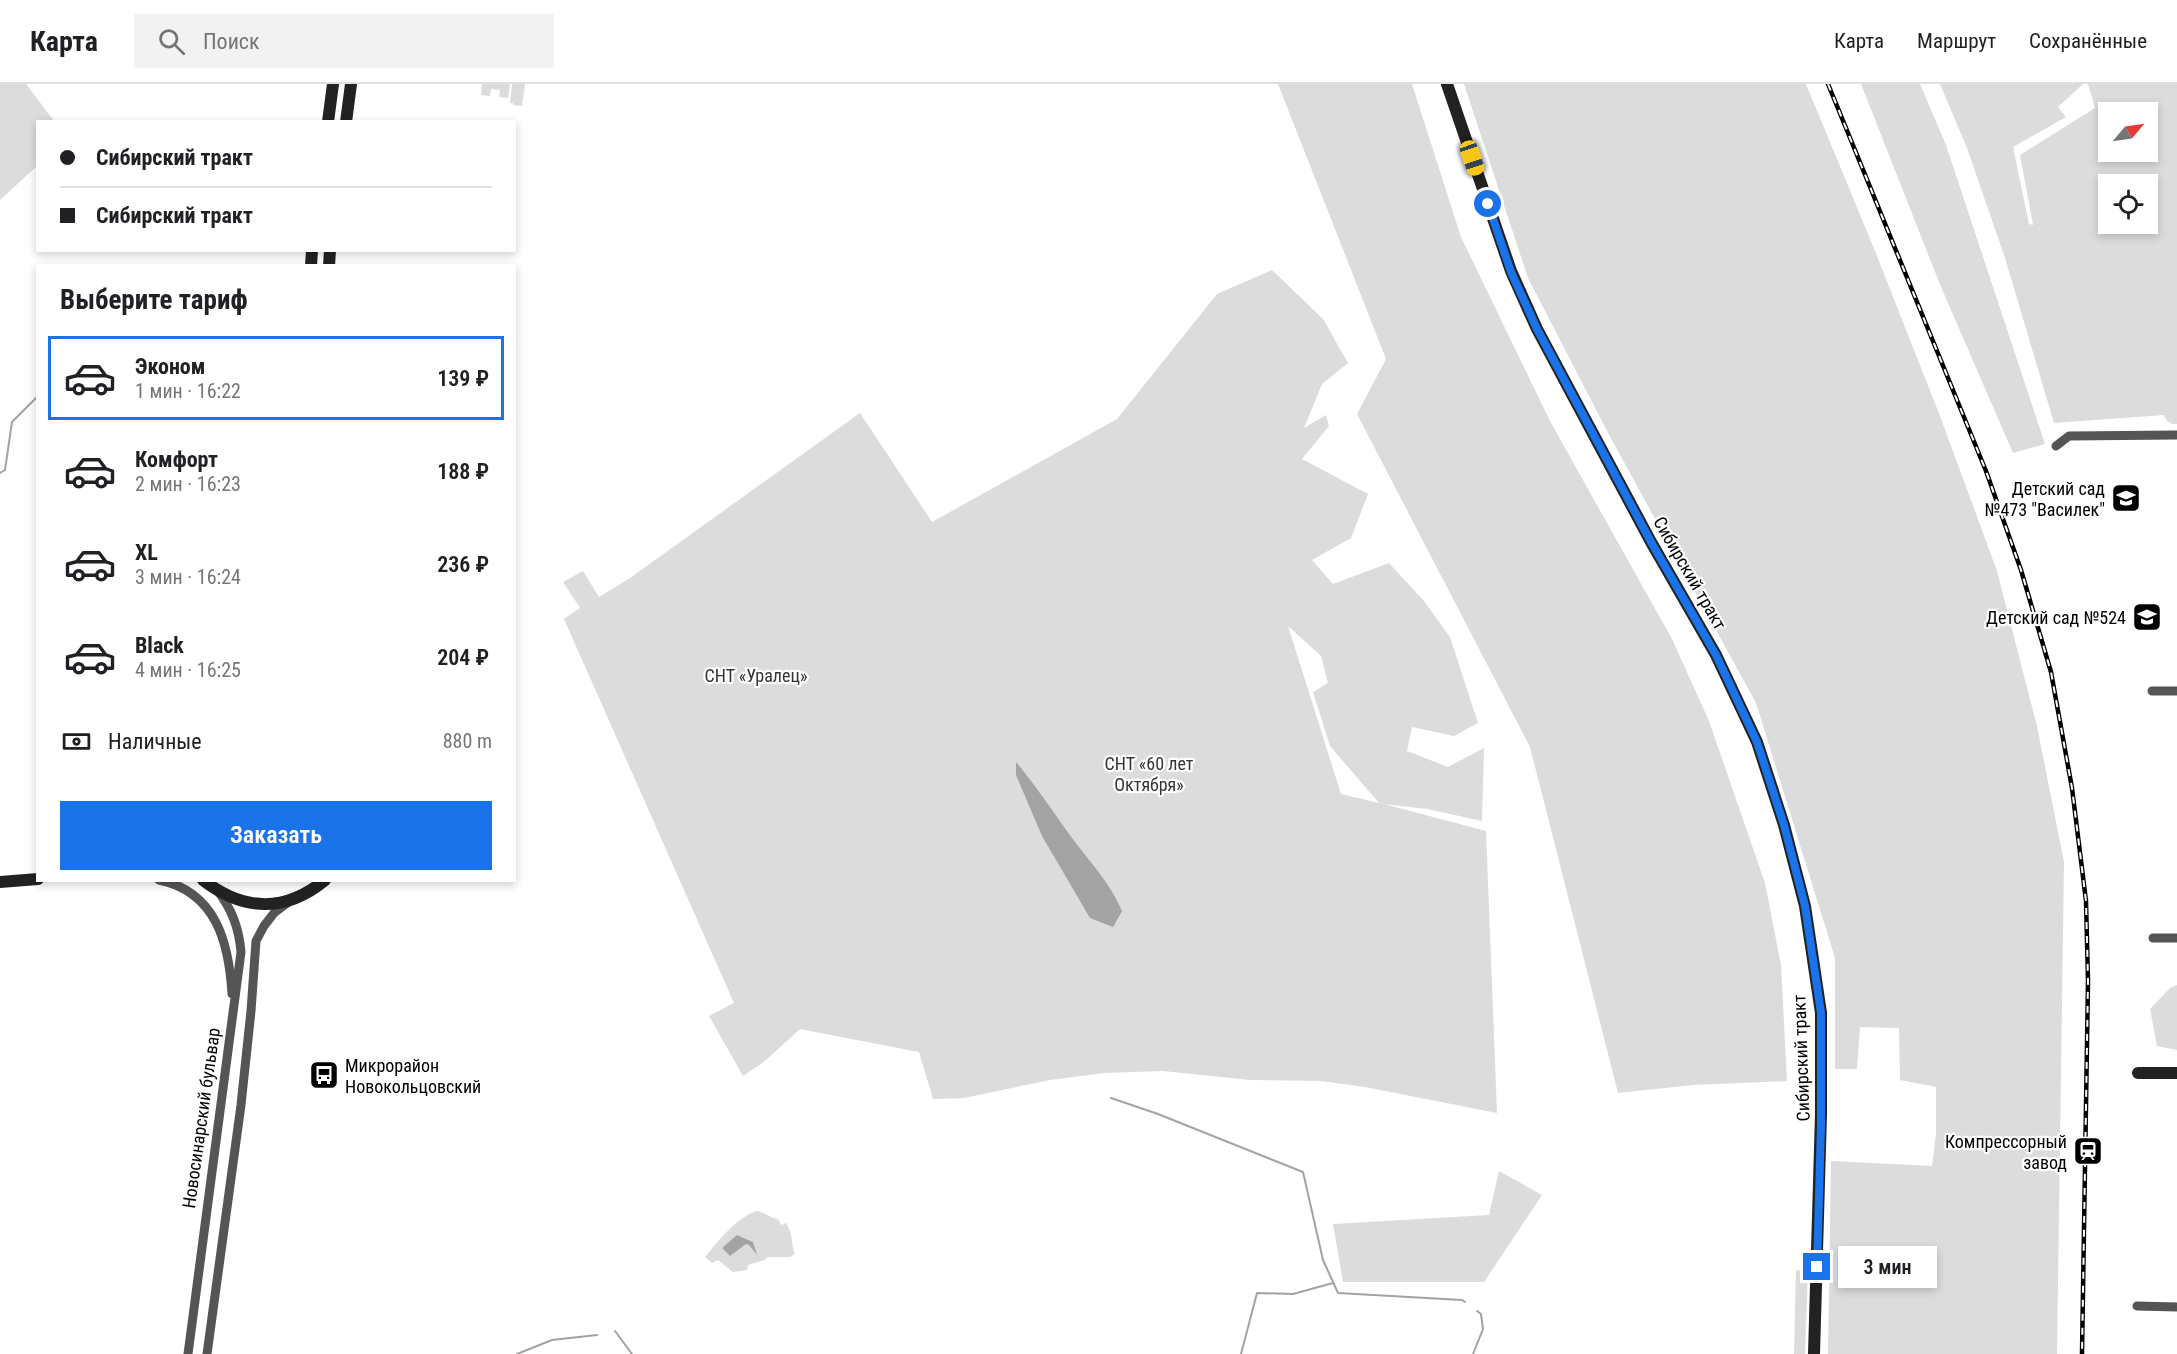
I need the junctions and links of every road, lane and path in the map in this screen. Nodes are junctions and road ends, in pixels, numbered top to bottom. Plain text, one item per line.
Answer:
1 (333, 84) edge
2 (351, 84) edge
3 (1447, 84) edge
4 (328, 120) edge
5 (346, 120) edge
6 (2177, 435) edge
7 (2056, 446) dead end
8 (2152, 691) dead end
9 (2177, 691) edge
10 (36, 879) edge
11 (0, 882) edge
12 (166, 882) edge
13 (204, 882) edge
14 (322, 882) edge
15 (218, 891) junction
16 (291, 900) junction
17 (2153, 938) dead end
18 (2177, 938) edge
19 (234, 1012) junction
20 (2138, 1073) dead end
21 (2177, 1073) edge
22 (2137, 1306) dead end
23 (2177, 1307) edge
24 (188, 1354) edge
25 (207, 1354) edge
26 (1814, 1354) edge

1 - 4 main road
2 - 5 main road
3 - 26 main road, Сибирский тракт
6 - 7 street
8 - 9 street
10 - 11 main road
12 - 19 street
13 - 15 main road
14 - 16 main road
15 - 16 main road
15 - 19 street, Новосинарский бульвар
16 - 25 street, Новосинарский бульвар
17 - 18 street
19 - 24 street, Новосинарский бульвар
20 - 21 main road
22 - 23 street

